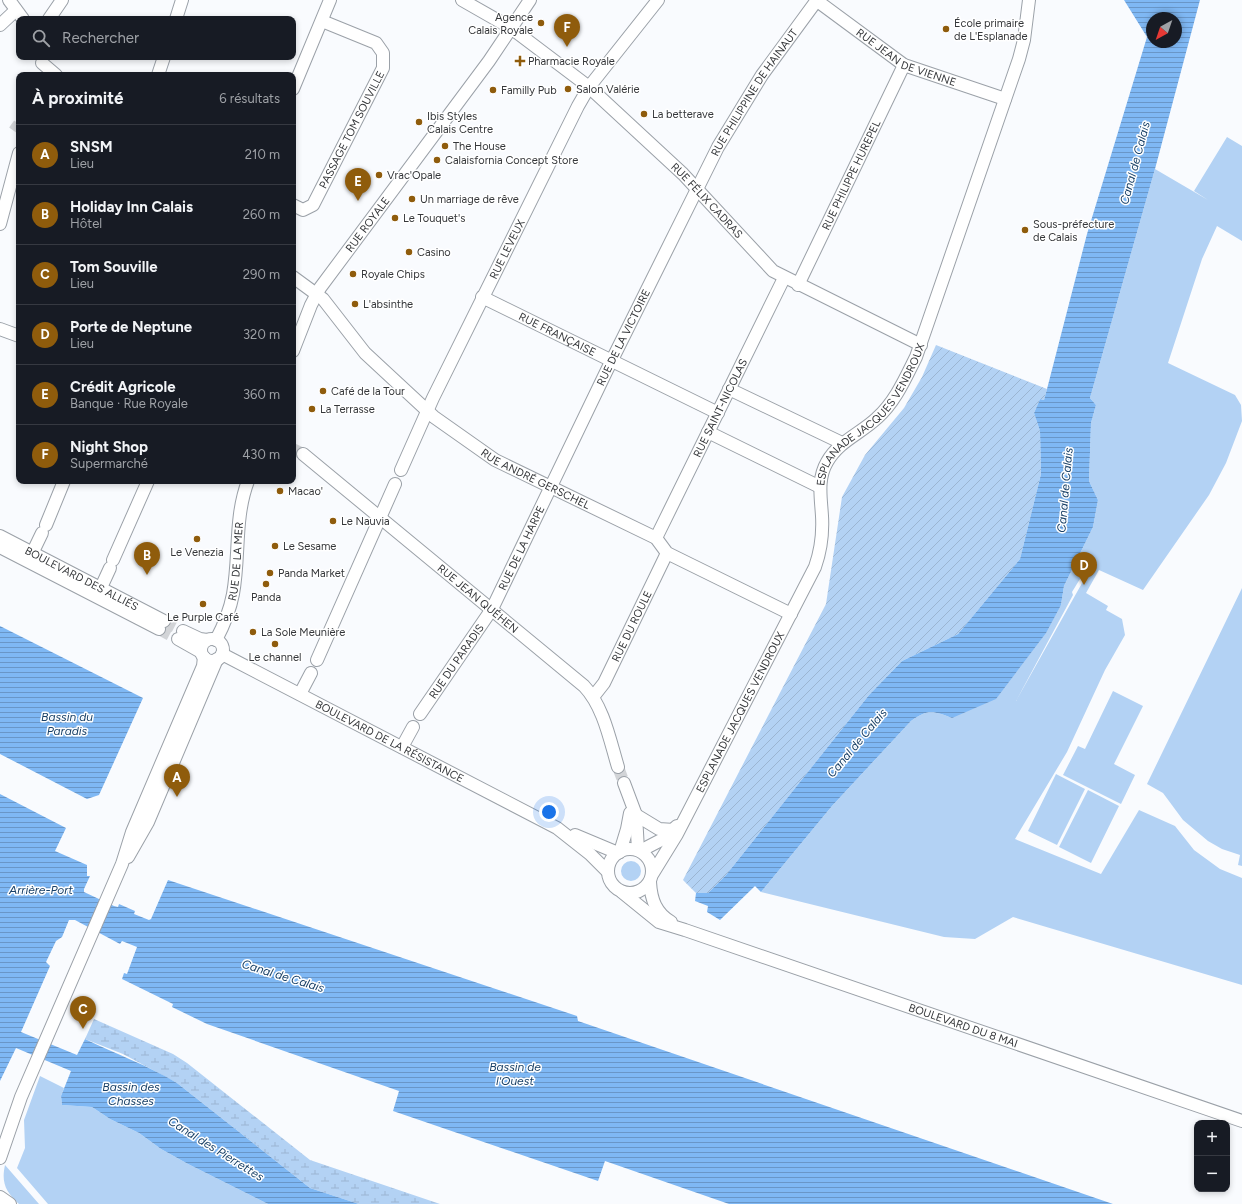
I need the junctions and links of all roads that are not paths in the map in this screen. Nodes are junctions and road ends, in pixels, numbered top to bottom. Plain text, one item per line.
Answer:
1 (62, 0) edge
2 (182, 0) edge
3 (330, 0) edge
4 (462, 0) edge
5 (530, 0) edge
6 (658, 0) edge
7 (816, 0) edge
8 (1029, 0) edge
9 (16, 10) edge
10 (51, 16) edge
11 (177, 16) edge
12 (322, 21) junction
13 (0, 25) edge
14 (511, 28) junction
15 (42, 60) edge
16 (163, 60) edge
17 (904, 65) junction
18 (40, 72) edge
19 (53, 72) edge
20 (159, 72) edge
21 (296, 82) edge
22 (589, 87) junction
23 (1005, 99) junction
24 (16, 164) edge
25 (697, 188) junction
26 (296, 207) edge
27 (0, 224) edge
28 (784, 278) junction
29 (296, 279) edge
30 (798, 285) junction
31 (317, 294) junction
32 (482, 297) junction
33 (0, 328) edge
34 (16, 335) edge
35 (296, 344) edge
36 (921, 345) junction
37 (612, 361) junction
38 (729, 389) junction
39 (427, 411) junction
40 (718, 413) junction
41 (708, 432) junction
42 (842, 443) junction
43 (303, 454) tunnel mouth
44 (401, 470) dead end
45 (63, 484) edge
46 (147, 484) edge
47 (247, 484) edge
48 (394, 484) dead end
49 (550, 487) junction
50 (820, 487) junction
51 (380, 517) junction
52 (0, 536) edge
53 (656, 538) junction
54 (0, 547) edge
55 (667, 553) junction
56 (30, 557) junction
57 (99, 593) junction
58 (492, 609) junction
59 (791, 614) junction
60 (161, 625) tunnel mouth
61 (212, 640) junction
62 (203, 655) junction
63 (220, 656) junction
64 (317, 660) dead end
65 (311, 673) dead end
66 (300, 694) junction
67 (593, 697) junction
68 (420, 714) dead end
69 (413, 727) dead end
70 (402, 747) junction
71 (618, 767) tunnel mouth
72 (624, 783) tunnel mouth
73 (630, 802) junction
74 (686, 814) junction
75 (636, 815) junction
76 (557, 828) junction
77 (674, 830) junction
78 (639, 851) junction
79 (619, 852) junction
80 (122, 864) junction
81 (608, 872) junction
82 (651, 878) junction
83 (622, 892) junction
84 (684, 930) junction
85 (1242, 1121) edge
86 (0, 1158) edge

1 - 10 street
2 - 11 street
3 - 12 street
4 - 14 street, RUE FÉLIX CADRAS
5 - 14 street, RUE ROYALE
6 - 22 street, RUE LEVEUX
7 - 17 street, RUE JEAN DE VIENNE
7 - 25 street, RUE PHILIPPINE DE HAINAUT
8 - 23 street, ESPLANADE JACQUES VENDROUX
9 - 13 street
12 - 21 street
12 - 26 street, PASSAGE TOM SOUVILLE
14 - 22 street, RUE FÉLIX CADRAS
14 - 31 street, RUE ROYALE
15 - 18 street
15 - 19 street
16 - 20 street
17 - 23 street, RUE JEAN DE VIENNE
17 - 30 street, RUE PHILIPPE HUREPEL
22 - 25 street, RUE FÉLIX CADRAS
22 - 32 street, RUE LEVEUX
23 - 36 street, ESPLANADE JACQUES VENDROUX
24 - 27 street
25 - 28 street, RUE FÉLIX CADRAS
25 - 37 street, RUE DE LA VICTOIRE
28 - 30 street, RUE FÉLIX CADRAS
28 - 38 street, RUE SAINT-NICOLAS
29 - 31 street, RUE ANDRÉ GERSCHEL
30 - 36 street, RUE FÉLIX CADRAS
31 - 35 street, RUE ROYALE
31 - 39 street, RUE ANDRÉ GERSCHEL
32 - 37 street, RUE FRANÇAISE
32 - 39 street, RUE LEVEUX
33 - 34 street
36 - 42 street, ESPLANADE JACQUES VENDROUX
37 - 40 street, RUE FRANÇAISE
37 - 49 street, RUE DE LA VICTOIRE
38 - 40 street, RUE SAINT-NICOLAS
38 - 42 street
39 - 44 street, RUE LEVEUX
39 - 49 street, RUE ANDRÉ GERSCHEL
40 - 41 street, RUE SAINT-NICOLAS
41 - 50 street
41 - 53 street, RUE SAINT-NICOLAS
42 - 50 street, ESPLANADE JACQUES VENDROUX
43 - 51 street, RUE JEAN QUÉHEN
45 - 56 street
46 - 57 street
47 - 61 street, RUE DE LA MER
48 - 51 street
49 - 53 street, RUE ANDRÉ GERSCHEL
49 - 58 street, RUE DE LA HARPE
50 - 59 street, ESPLANADE JACQUES VENDROUX
51 - 58 street, RUE JEAN QUÉHEN
51 - 64 street
52 - 56 street, BOULEVARD DES ALLIÉS
53 - 55 street, RUE ANDRÉ GERSCHEL
54 - 56 street, BOULEVARD DES ALLIÉS
55 - 59 street, RUE ANDRÉ GERSCHEL
55 - 67 street, RUE DU ROULE
56 - 57 street, BOULEVARD DES ALLIÉS
57 - 60 street, BOULEVARD DES ALLIÉS
58 - 67 street, RUE JEAN QUÉHEN
58 - 68 street, RUE DU PARADIS
59 - 74 street, ESPLANADE JACQUES VENDROUX
61 - 62 street
61 - 62 street
61 - 63 street
62 - 63 street
62 - 80 street
63 - 66 street, BOULEVARD DE LA RÉSISTANCE
63 - 80 street
65 - 66 street
66 - 70 street, BOULEVARD DE LA RÉSISTANCE
67 - 71 street, RUE JEAN QUÉHEN
69 - 70 street
70 - 76 street, BOULEVARD DE LA RÉSISTANCE
72 - 73 street
73 - 75 street
73 - 79 street
74 - 77 street, ESPLANADE JACQUES VENDROUX
74 - 82 street, ESPLANADE JACQUES VENDROUX
75 - 77 street
75 - 78 street
76 - 79 street, BOULEVARD DE LA RÉSISTANCE
76 - 81 street, BOULEVARD DE LA RÉSISTANCE
77 - 78 street, ESPLANADE JACQUES VENDROUX
78 - 79 street
78 - 82 street
79 - 81 street
80 - 86 street
81 - 83 street
82 - 83 street
82 - 84 street, BOULEVARD DU 8 MAI
83 - 84 street, BOULEVARD DU 8 MAI
84 - 85 street, BOULEVARD DU 8 MAI

